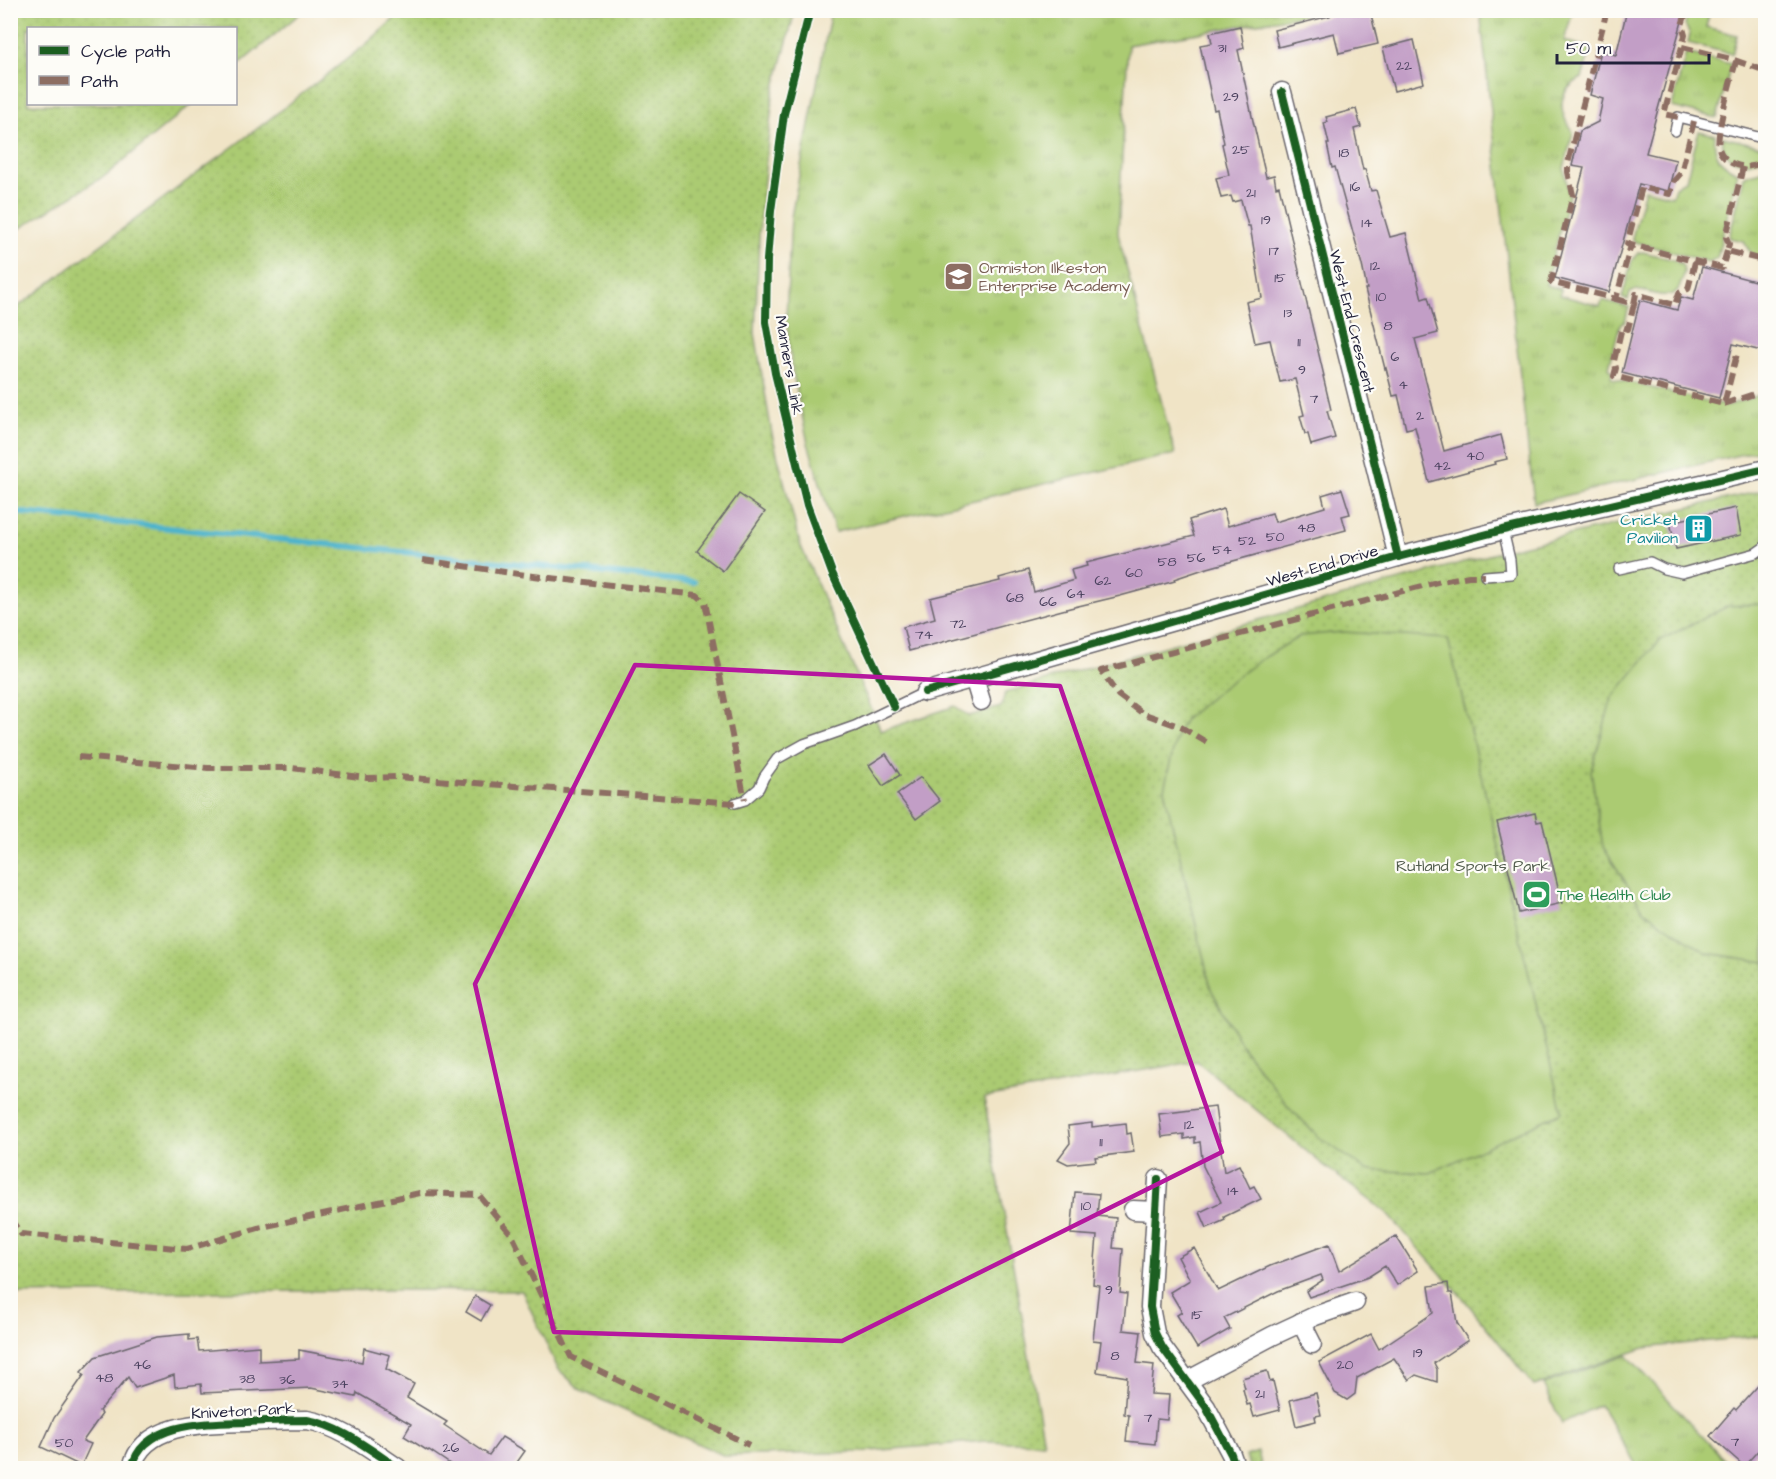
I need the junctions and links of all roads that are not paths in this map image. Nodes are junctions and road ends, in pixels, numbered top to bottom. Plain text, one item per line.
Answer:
1 (1282, 92) dead end
2 (1675, 131) dead end
3 (1766, 139) edge
4 (1766, 469) edge
5 (1503, 530) junction
6 (1766, 546) edge
7 (1398, 557) junction
8 (1618, 568) dead end
9 (1485, 576) dead end
10 (974, 678) junction
11 (925, 692) joint
12 (981, 701) dead end
13 (735, 803) dead end
14 (1158, 1179) dead end
15 (1133, 1209) dead end
16 (1155, 1211) junction
17 (1355, 1302) dead end
18 (1301, 1322) junction
19 (1312, 1344) dead end
20 (1187, 1381) junction
21 (132, 1468) edge
22 (398, 1468) edge
23 (1236, 1468) edge

1 - 7 street, West End Crescent
2 - 3 lane
4 - 5 street, West End Drive
5 - 7 street, West End Drive
5 - 9 lane
6 - 8 lane
7 - 10 street, West End Drive
10 - 11 street, West End Drive
10 - 12 street
11 - 13 lane
14 - 16 street
15 - 16 street
16 - 20 street
17 - 18 street
18 - 19 street
18 - 20 street
20 - 23 street
21 - 22 street, Kniveton Park

